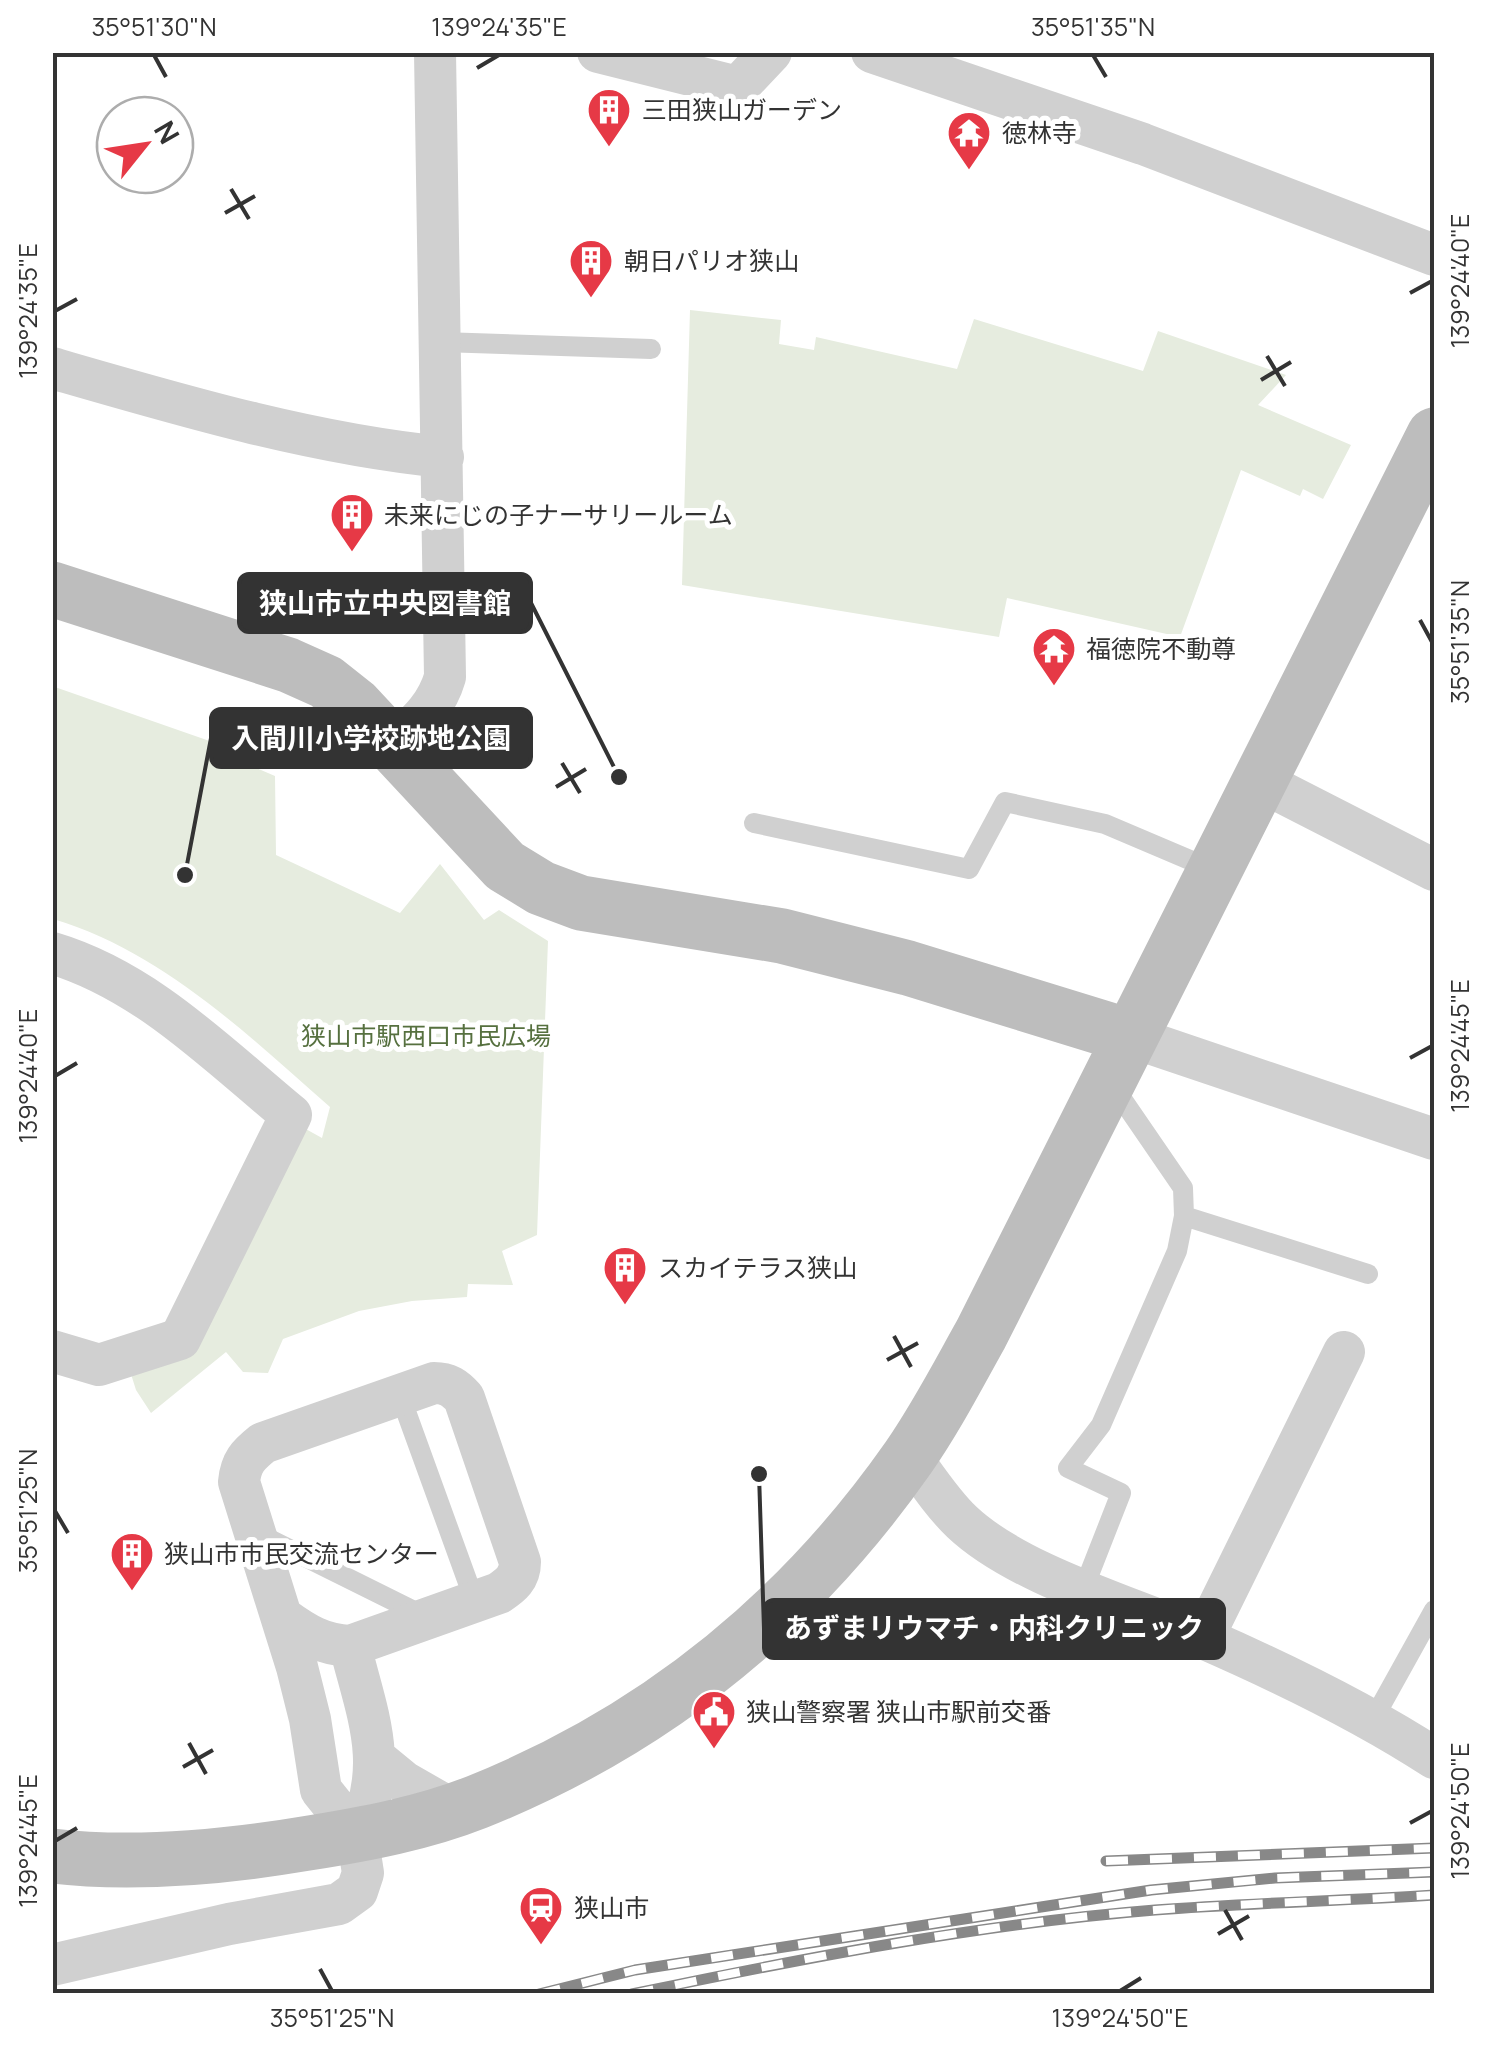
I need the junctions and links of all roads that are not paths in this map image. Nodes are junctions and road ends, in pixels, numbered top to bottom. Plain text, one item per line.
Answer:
1 (435, 52) edge
2 (598, 52) edge
3 (771, 52) edge
4 (872, 52) edge
5 (1434, 255) edge
6 (441, 342) junction
7 (650, 349) dead end
8 (52, 368) edge
9 (1434, 435) edge
10 (443, 457) junction
11 (52, 590) edge
12 (393, 746) junction
13 (1258, 780) junction
14 (754, 824) dead end
15 (1213, 870) junction
16 (1434, 870) edge
17 (52, 953) edge
18 (1119, 1058) junction
19 (1434, 1139) edge
20 (1184, 1216) junction
21 (1368, 1274) dead end
22 (52, 1351) edge
23 (1344, 1352) dead end
24 (400, 1395) junction
25 (910, 1456) junction
26 (255, 1532) junction
27 (1083, 1590) junction
28 (475, 1602) junction
29 (1434, 1610) edge
30 (283, 1618) junction
31 (430, 1619) junction
32 (1203, 1638) junction
33 (350, 1646) junction
34 (1374, 1718) junction
35 (1434, 1758) edge
36 (376, 1759) junction
37 (322, 1790) junction
38 (452, 1810) junction
39 (357, 1835) junction
40 (272, 1849) junction
41 (52, 1856) edge
42 (52, 1965) edge

1 - 6 street
2 - 3 street
4 - 5 street
6 - 7 lane
6 - 10 street
8 - 10 street
9 - 13 street
10 - 12 street
11 - 12 street
12 - 18 street
13 - 15 street
13 - 16 street
14 - 15 lane
15 - 18 street
17 - 22 street
18 - 19 street
18 - 20 lane
18 - 25 street
20 - 21 lane
20 - 27 lane
23 - 32 street
24 - 26 street
24 - 28 lane
24 - 28 street
25 - 27 street
25 - 38 street
26 - 30 street
26 - 31 lane
27 - 32 street
28 - 31 street
29 - 34 lane
30 - 33 street
30 - 37 street
31 - 33 street
32 - 34 street
33 - 36 street
34 - 35 street
36 - 38 street
36 - 39 street
37 - 39 street
37 - 40 street
38 - 39 street
39 - 40 street
39 - 42 street
40 - 41 street

